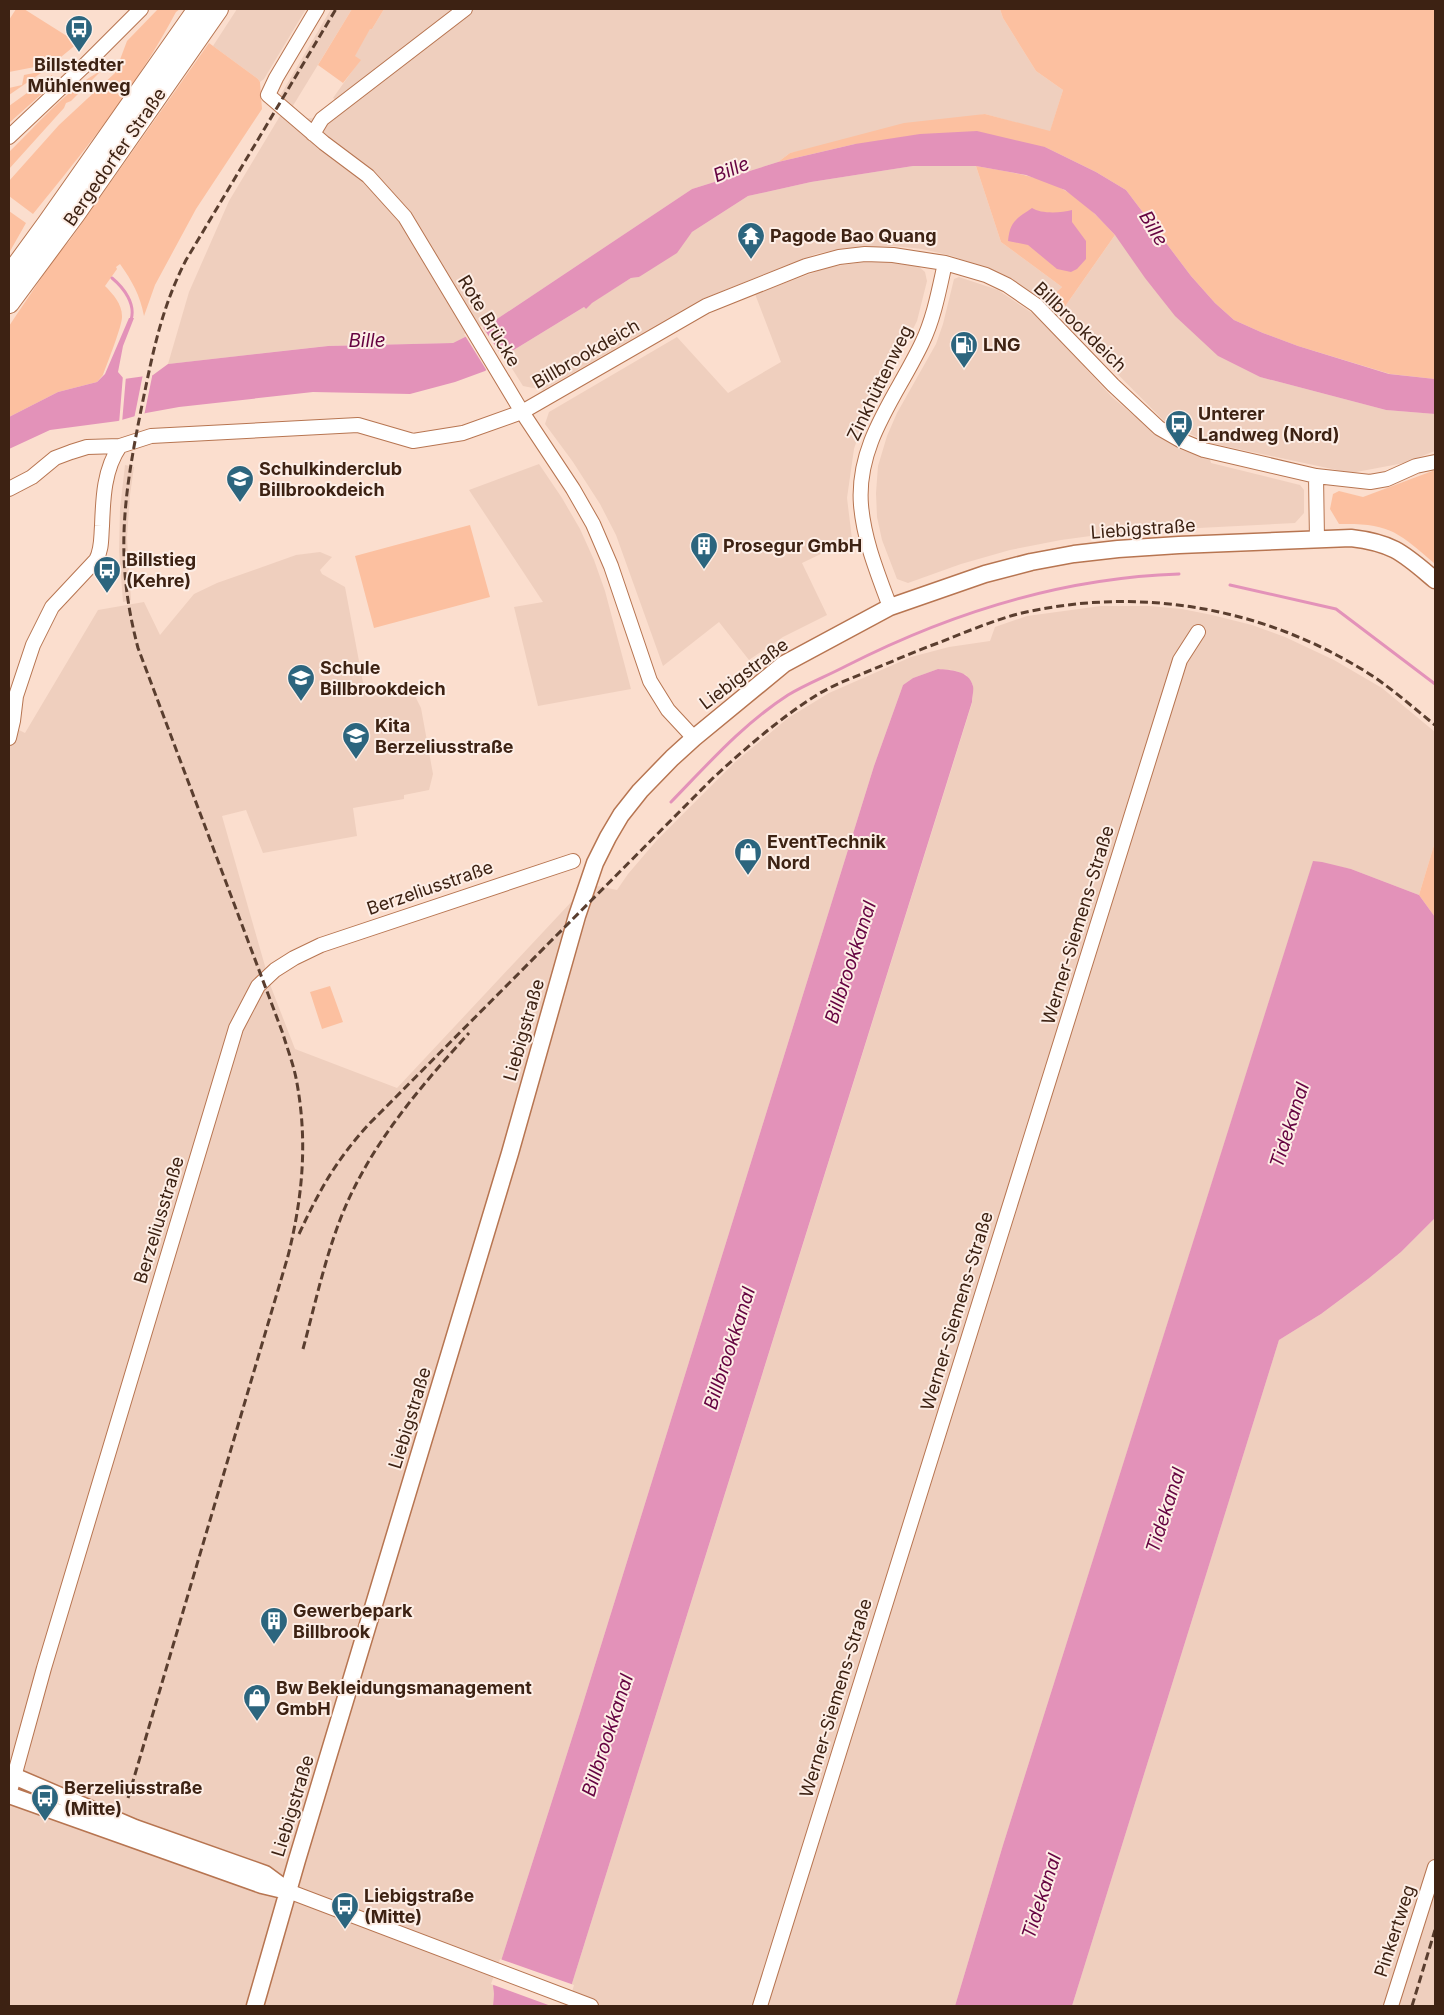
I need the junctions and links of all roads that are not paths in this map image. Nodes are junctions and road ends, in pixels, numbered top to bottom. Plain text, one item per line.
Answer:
1 (141, 9) edge
2 (198, 9) edge
3 (218, 9) edge
4 (317, 9) edge
5 (465, 9) edge
6 (313, 134) junction
7 (9, 136) edge
8 (945, 263) junction
9 (9, 276) edge
10 (9, 303) edge
11 (522, 412) junction
12 (120, 446) junction
13 (1435, 462) edge
14 (1316, 476) junction
15 (9, 489) edge
16 (1317, 539) junction
17 (1435, 580) edge
18 (890, 607) junction
19 (1198, 632) dead end
20 (9, 738) edge
21 (694, 738) junction
22 (573, 861) dead end
23 (12, 1775) edge
24 (9, 1795) edge
25 (1435, 1867) edge
26 (288, 1891) junction
27 (587, 2005) edge
28 (255, 2006) edge
29 (760, 2006) edge
30 (1391, 2006) edge

1 - 7 street
2 - 9 highway, Bergedorfer Straße
3 - 10 highway, Bergedorfer Straße
4 - 6 street, Rote Brücke
5 - 6 street
6 - 11 street, Rote Brücke
8 - 11 street, Billbrookdeich
8 - 14 street, Billbrookdeich
8 - 18 street, Zinkhüttenweg
11 - 12 street, Billbrookdeich
11 - 21 street, Rote Brücke
12 - 15 street, Billbrookdeich
12 - 20 street
13 - 14 street, Billbrookdeich
14 - 16 street
16 - 17 main road, Liebigstraße
16 - 18 main road, Liebigstraße
18 - 21 main road, Liebigstraße
19 - 29 street, Werner-Siemens-Straße
21 - 26 main road, Liebigstraße
22 - 23 street, Berzeliusstraße
23 - 24 street, Berzeliusstraße
23 - 26 main road
24 - 26 main road
25 - 30 street, Pinkertweg
26 - 27 street
26 - 28 main road, Liebigstraße

